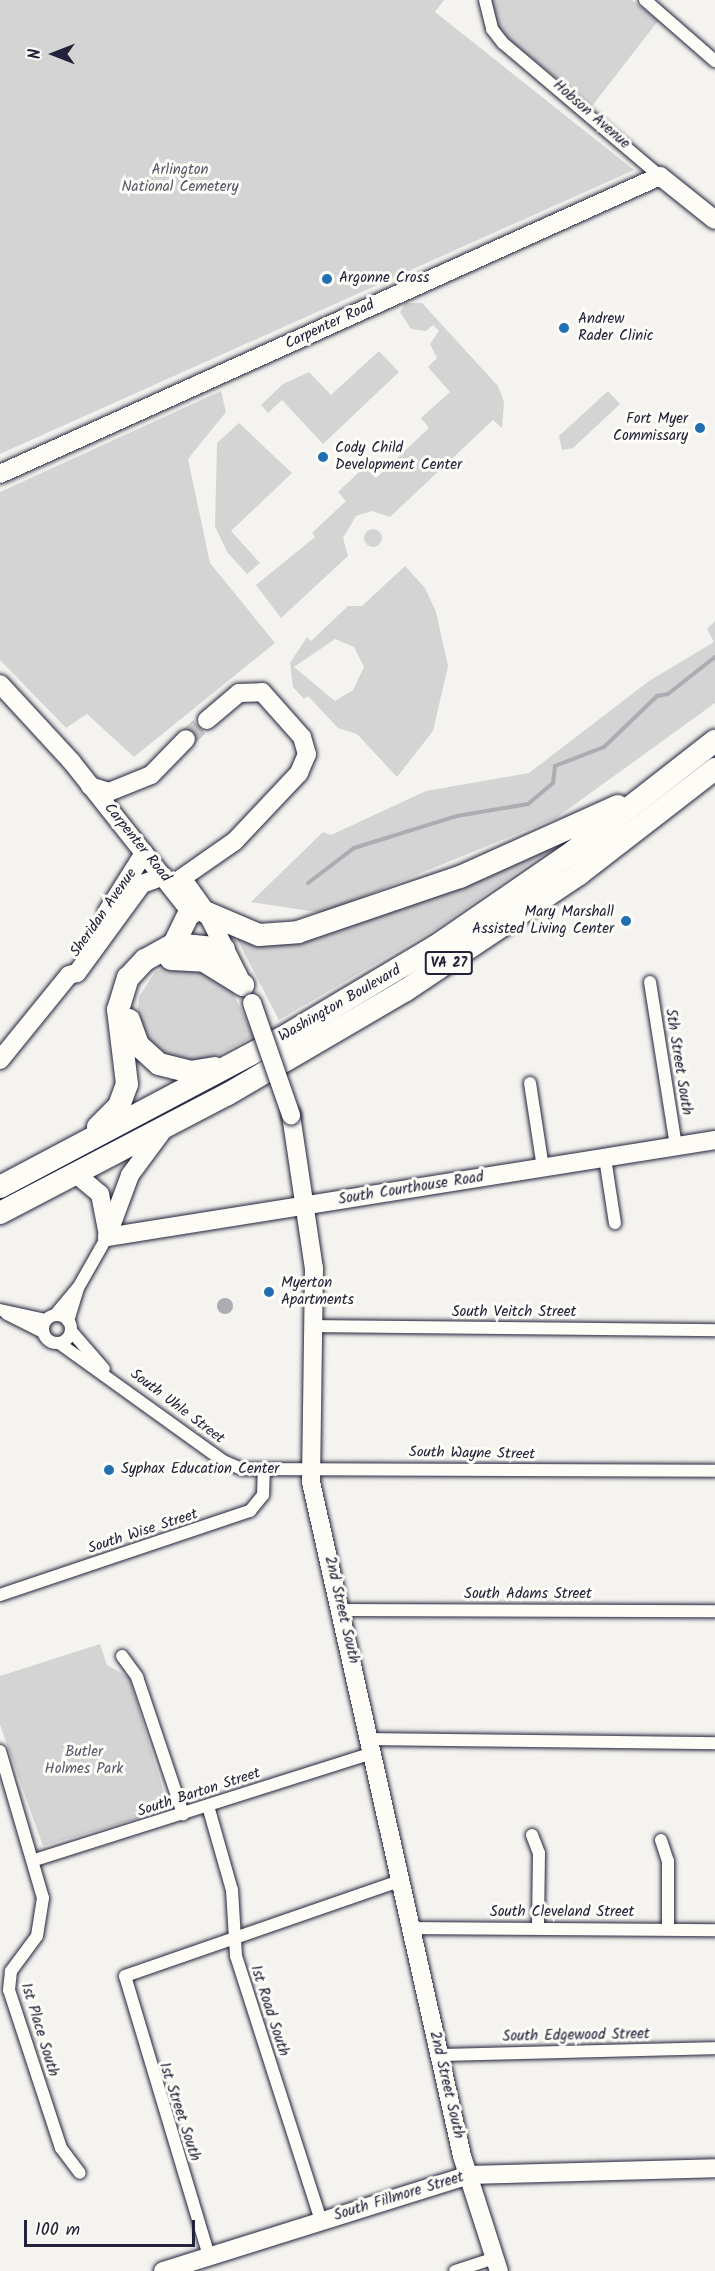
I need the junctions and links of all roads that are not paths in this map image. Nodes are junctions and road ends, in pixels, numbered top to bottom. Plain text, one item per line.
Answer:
1 (485, 0) edge
2 (645, 0) edge
3 (715, 61) edge
4 (660, 176) junction
5 (715, 220) edge
6 (0, 474) edge
7 (0, 684) edge
8 (207, 720) tunnel mouth
9 (186, 739) tunnel mouth
10 (715, 741) edge
11 (715, 769) edge
12 (90, 786) junction
13 (657, 788) junction
14 (144, 853) junction
15 (186, 896) junction
16 (174, 944) junction
17 (224, 949) junction
18 (69, 975) junction
19 (650, 982) dead end
20 (247, 994) junction
21 (0, 1060) edge
22 (240, 1061) junction
23 (530, 1083) dead end
24 (165, 1127) junction
25 (715, 1140) edge
26 (676, 1146) junction
27 (605, 1158) junction
28 (46, 1163) junction
29 (543, 1167) junction
30 (76, 1174) junction
31 (0, 1187) edge
32 (28, 1199) junction
33 (306, 1205) junction
34 (0, 1213) edge
35 (0, 1222) edge
36 (615, 1222) dead end
37 (107, 1237) junction
38 (78, 1288) junction
39 (0, 1310) edge
40 (48, 1322) junction
41 (69, 1326) junction
42 (313, 1326) junction
43 (715, 1330) edge
44 (60, 1343) junction
45 (106, 1372) junction
46 (230, 1465) joint
47 (310, 1467) junction
48 (264, 1469) junction
49 (715, 1470) edge
50 (0, 1595) edge
51 (341, 1611) junction
52 (715, 1611) edge
53 (122, 1656) dead end
54 (715, 1743) edge
55 (371, 1746) junction
56 (0, 1750) edge
57 (208, 1806) junction
58 (183, 1814) junction
59 (532, 1835) dead end
60 (661, 1840) dead end
61 (34, 1860) junction
62 (399, 1881) junction
63 (410, 1928) junction
64 (537, 1928) junction
65 (668, 1929) junction
66 (715, 1930) edge
67 (233, 1937) junction
68 (715, 2048) edge
69 (438, 2055) junction
70 (715, 2168) edge
71 (80, 2172) dead end
72 (469, 2175) junction
73 (321, 2221) junction
74 (209, 2256) junction
75 (497, 2264) edge
76 (164, 2271) edge
77 (455, 2271) edge

1 - 4 street, Hobson Avenue
2 - 3 street
4 - 5 street, Hobson Avenue
4 - 6 street, Carpenter Road
7 - 12 street, Carpenter Road
8 - 15 street, Sheridan Avenue
9 - 12 street, Carpenter Road
10 - 13 highway, Washington Boulevard / VA 27
11 - 24 highway, Washington Boulevard / VA 27
12 - 14 street, Carpenter Road
13 - 15 highway
13 - 22 highway, Washington Boulevard / VA 27
14 - 15 street, Carpenter Road
14 - 18 street, Sheridan Avenue
15 - 16 highway
15 - 17 street, 2nd Street South
15 - 18 street, Sheridan Avenue
16 - 17 highway
16 - 28 highway
17 - 20 street, 2nd Street South
18 - 21 street, Sheridan Avenue
19 - 26 street, 5th Street South
20 - 22 highway
20 - 33 street, 2nd Street South, bridge
22 - 28 highway, Washington Boulevard / VA 27
23 - 29 street
24 - 30 highway, Washington Boulevard / VA 27
24 - 37 street
25 - 26 street, South Courthouse Road
26 - 27 street, South Courthouse Road
27 - 29 street, South Courthouse Road
27 - 36 street
28 - 31 highway, Washington Boulevard / VA 27
29 - 33 street, South Courthouse Road
30 - 32 highway, Washington Boulevard / VA 27
30 - 37 street
32 - 34 highway, Washington Boulevard / VA 27
32 - 35 highway
33 - 37 street, South Courthouse Road
33 - 42 street, 2nd Street South
37 - 38 street
38 - 40 street
38 - 41 street
39 - 40 street
40 - 41 street
40 - 44 street, South Uhle Street
41 - 44 street
41 - 45 street, South Uhle Street
42 - 43 street, South Veitch Street
42 - 47 street, 2nd Street South
44 - 45 street, South Uhle Street
45 - 46 street, South Uhle Street
46 - 48 street, South Wayne Street
47 - 48 street, South Wayne Street
47 - 49 street, South Wayne Street
47 - 51 street, 2nd Street South
48 - 50 street, South Wise Street
51 - 52 street, South Adams Street
51 - 55 street, 2nd Street South
53 - 58 street
54 - 55 street, South Barton Street
55 - 57 street, South Barton Street
55 - 62 street, 2nd Street South
56 - 61 street
57 - 58 street, South Barton Street
57 - 67 street, 1st Road South
58 - 61 street, South Barton Street
59 - 64 street
60 - 65 street
61 - 71 street, 1st Place South
62 - 63 street, 2nd Street South
62 - 67 street
63 - 64 street, South Cleveland Street
63 - 69 street, 2nd Street South
64 - 65 street, South Cleveland Street
65 - 66 street, South Cleveland Street
67 - 73 street, 1st Road South
67 - 74 street, 1st Street South
68 - 69 street, South Edgewood Street
69 - 72 street, 2nd Street South
70 - 72 street, South Fillmore Street
72 - 73 street, South Fillmore Street
72 - 75 street, 2nd Street South
73 - 74 street, South Fillmore Street
74 - 76 street, South Fillmore Street
75 - 77 street

